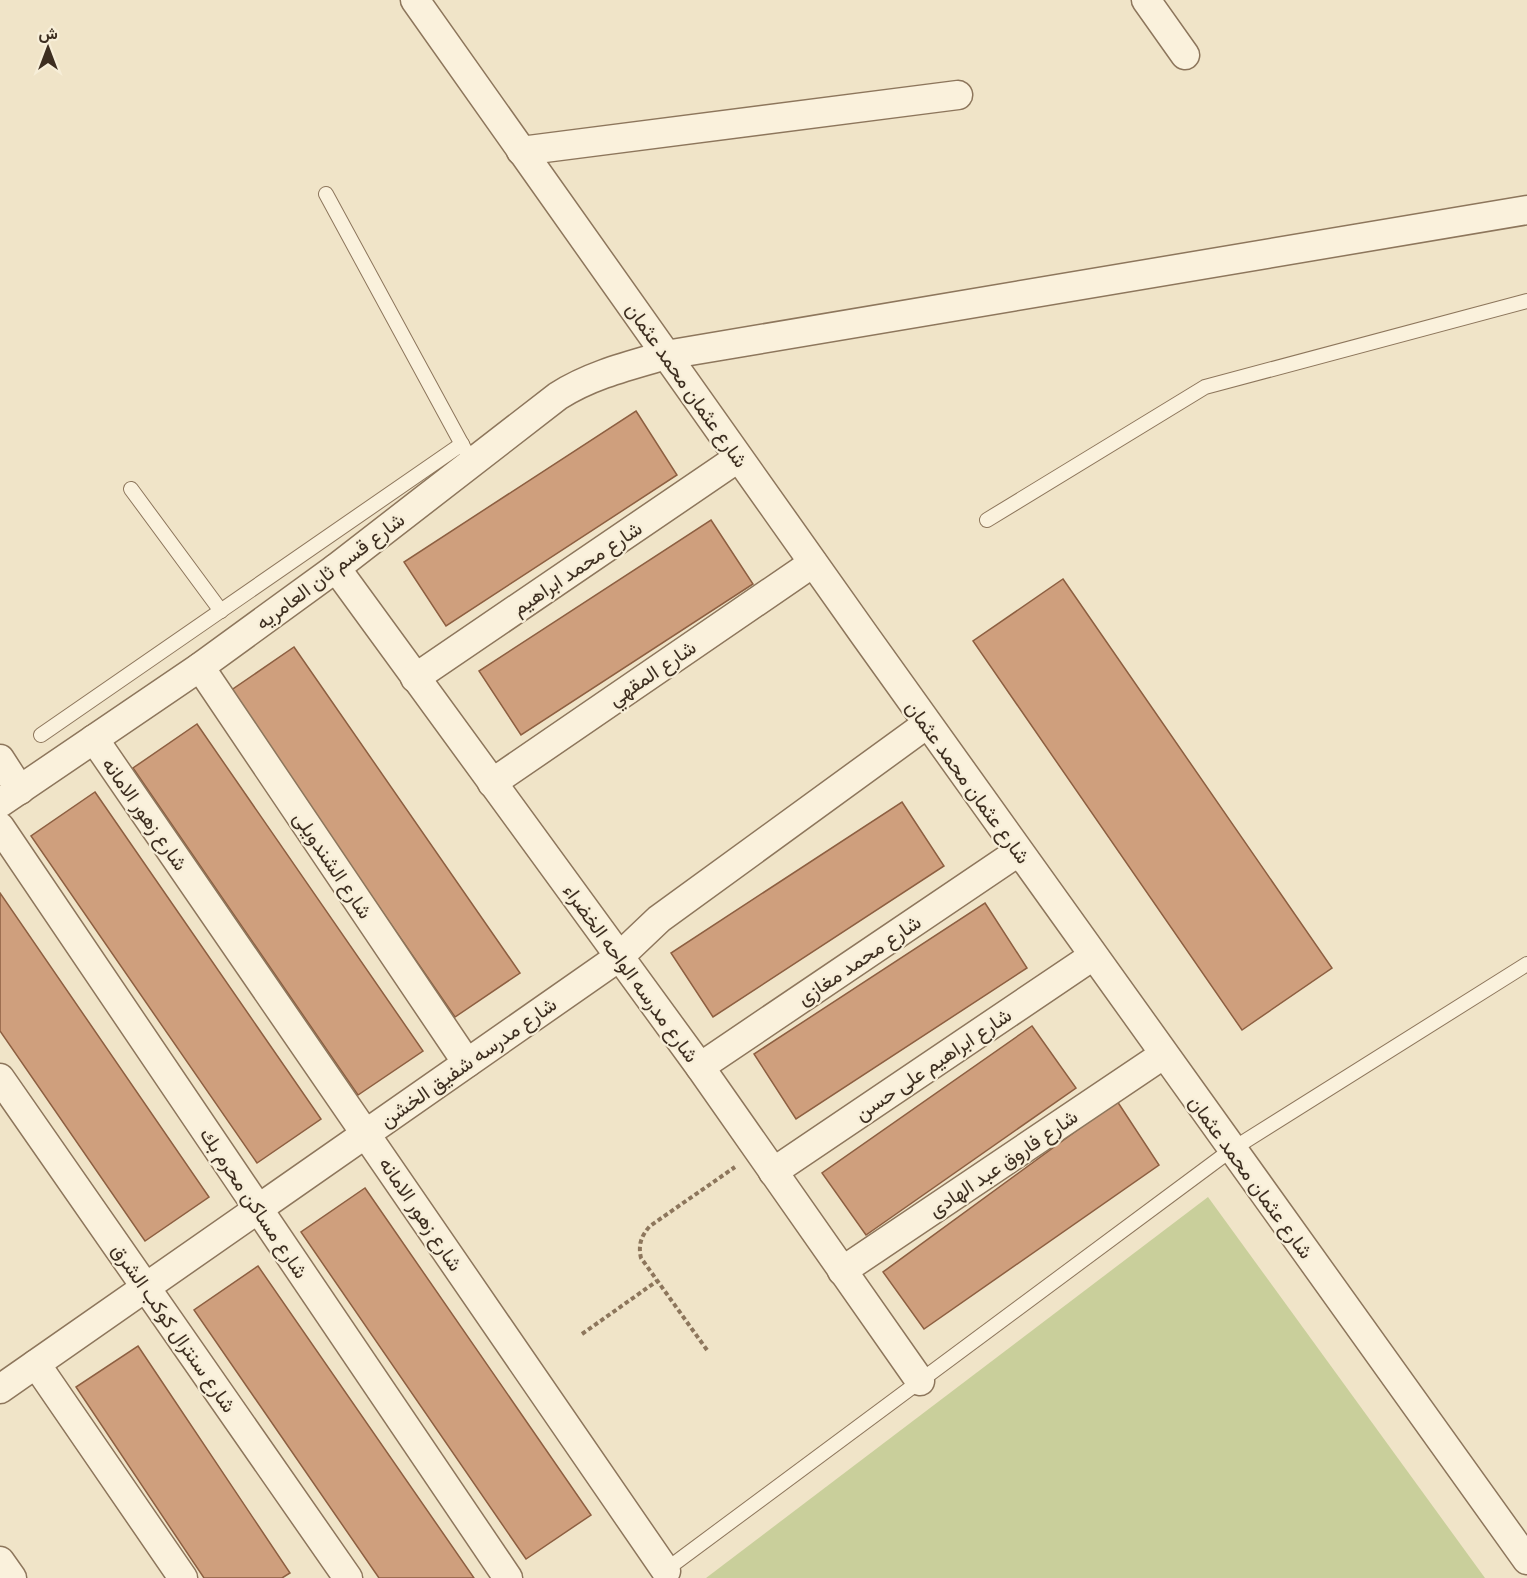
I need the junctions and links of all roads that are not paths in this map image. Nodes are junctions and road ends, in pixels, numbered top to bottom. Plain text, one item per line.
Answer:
1 (415, 0) edge
2 (1146, 0) edge
3 (1185, 55) dead end
4 (958, 95) dead end
5 (521, 151) junction
6 (326, 195) dead end
7 (1527, 210) edge
8 (1527, 301) edge
9 (666, 355) junction
10 (467, 454) junction
11 (738, 458) junction
12 (131, 489) dead end
13 (987, 520) dead end
14 (813, 563) junction
15 (336, 568) junction
16 (220, 611) junction
17 (200, 666) junction
18 (415, 678) junction
19 (927, 724) junction
20 (41, 735) dead end
21 (94, 739) junction
22 (0, 759) edge
23 (492, 783) junction
24 (10, 797) edge
25 (0, 827) edge
26 (1018, 852) junction
27 (1093, 956) junction
28 (619, 957) junction
29 (1527, 964) edge
30 (1163, 1055) junction
31 (467, 1063) junction
32 (700, 1067) junction
33 (0, 1078) edge
34 (366, 1133) junction
35 (1231, 1150) junction
36 (765, 1161) junction
37 (258, 1209) junction
38 (842, 1271) junction
39 (146, 1287) junction
40 (36, 1364) junction
41 (921, 1381) junction
42 (0, 1389) edge
43 (1527, 1560) edge
44 (0, 1561) edge
45 (661, 1574) edge
46 (341, 1575) edge
47 (12, 1578) edge
48 (183, 1578) edge
49 (508, 1578) edge

1 - 5 street, شارع عثمان محمد عثمان
2 - 3 street
4 - 5 street
5 - 9 street, شارع عثمان محمد عثمان
6 - 10 lane
7 - 9 street, شارع قسم ثان العامريه
8 - 13 lane
9 - 10 street, شارع قسم ثان العامريه
9 - 11 street, شارع عثمان محمد عثمان
10 - 15 street, شارع قسم ثان العامريه
10 - 16 lane
11 - 14 street, شارع عثمان محمد عثمان
11 - 18 street, شارع محمد ابراهيم
12 - 16 lane
14 - 19 street, شارع عثمان محمد عثمان
14 - 23 street, شارع المقهي
15 - 17 street, شارع قسم ثان العامريه
15 - 18 street, شارع مدرسه الواحه الخضراء
16 - 20 lane
17 - 21 street, شارع قسم ثان العامريه
17 - 31 street, شارع الشندويلى
18 - 23 street, شارع مدرسه الواحه الخضراء
19 - 26 street, شارع عثمان محمد عثمان
19 - 28 street, شارع مدرسه شفيق الخشن
21 - 24 street, شارع قسم ثان العامريه
21 - 34 street, شارع زهور الامانه
22 - 24 street
23 - 28 street, شارع مدرسه الواحه الخضراء
25 - 37 street, شارع مساكن محرم بك
26 - 27 street, شارع عثمان محمد عثمان
26 - 32 street, شارع محمد مغازى
27 - 30 street, شارع عثمان محمد عثمان
27 - 36 street, شارع ابراهيم على حسن
28 - 31 street, شارع مدرسه شفيق الخشن
28 - 32 street, شارع مدرسه الواحه الخضراء
29 - 35 lane
30 - 35 street, شارع عثمان محمد عثمان
30 - 38 street, شارع فاروق عبد الهادى
31 - 34 street, شارع مدرسه شفيق الخشن
32 - 36 street, شارع مدرسه الواحه الخضراء
33 - 39 street, شارع سنترال كوكب الشرق
34 - 37 street, شارع مدرسه شفيق الخشن
34 - 45 street, شارع زهور الامانه
35 - 41 lane
35 - 43 street, شارع عثمان محمد عثمان
36 - 38 street, شارع مدرسه الواحه الخضراء
37 - 39 street, شارع مدرسه شفيق الخشن
37 - 49 street, شارع مساكن محرم بك
38 - 41 street, شارع مدرسه الواحه الخضراء
39 - 40 street, شارع مدرسه شفيق الخشن
39 - 46 street, شارع سنترال كوكب الشرق
40 - 42 street, شارع مدرسه شفيق الخشن
40 - 48 street
41 - 45 lane
44 - 47 street

